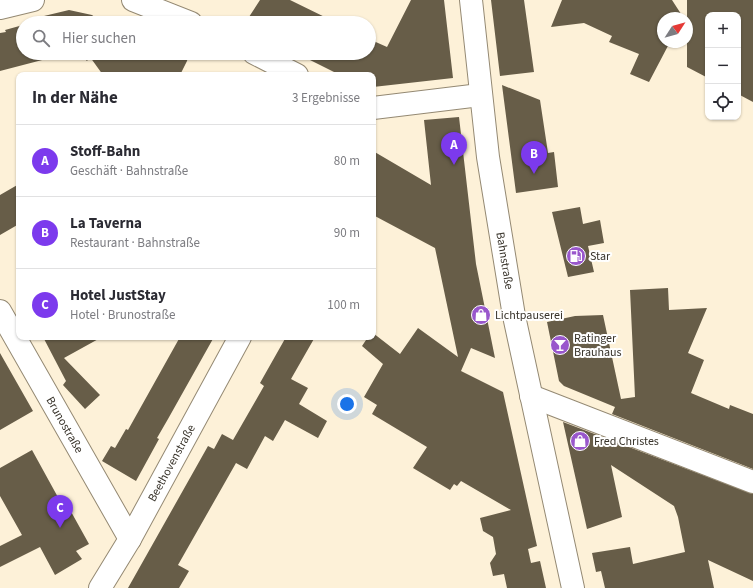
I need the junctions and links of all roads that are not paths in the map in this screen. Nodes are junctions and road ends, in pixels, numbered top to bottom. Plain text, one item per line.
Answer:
1 (33, 0) edge
2 (133, 0) edge
3 (472, 0) edge
4 (0, 8) edge
5 (173, 16) edge
6 (268, 60) edge
7 (291, 72) edge
8 (480, 95) junction
9 (376, 108) edge
10 (0, 312) edge
11 (16, 340) edge
12 (16, 340) edge
13 (238, 340) edge
14 (531, 396) junction
15 (753, 482) edge
16 (130, 539) junction
17 (100, 588) edge
18 (572, 588) edge

1 - 4 street
2 - 5 street
3 - 8 street, Bahnstraße
6 - 7 street
8 - 9 street
8 - 14 street, Bahnstraße
10 - 12 street, Brunostraße
11 - 16 street, Brunostraße
13 - 16 street, Beethovenstraße
14 - 15 street
14 - 18 street, Bahnstraße
16 - 17 street, Beethovenstraße

